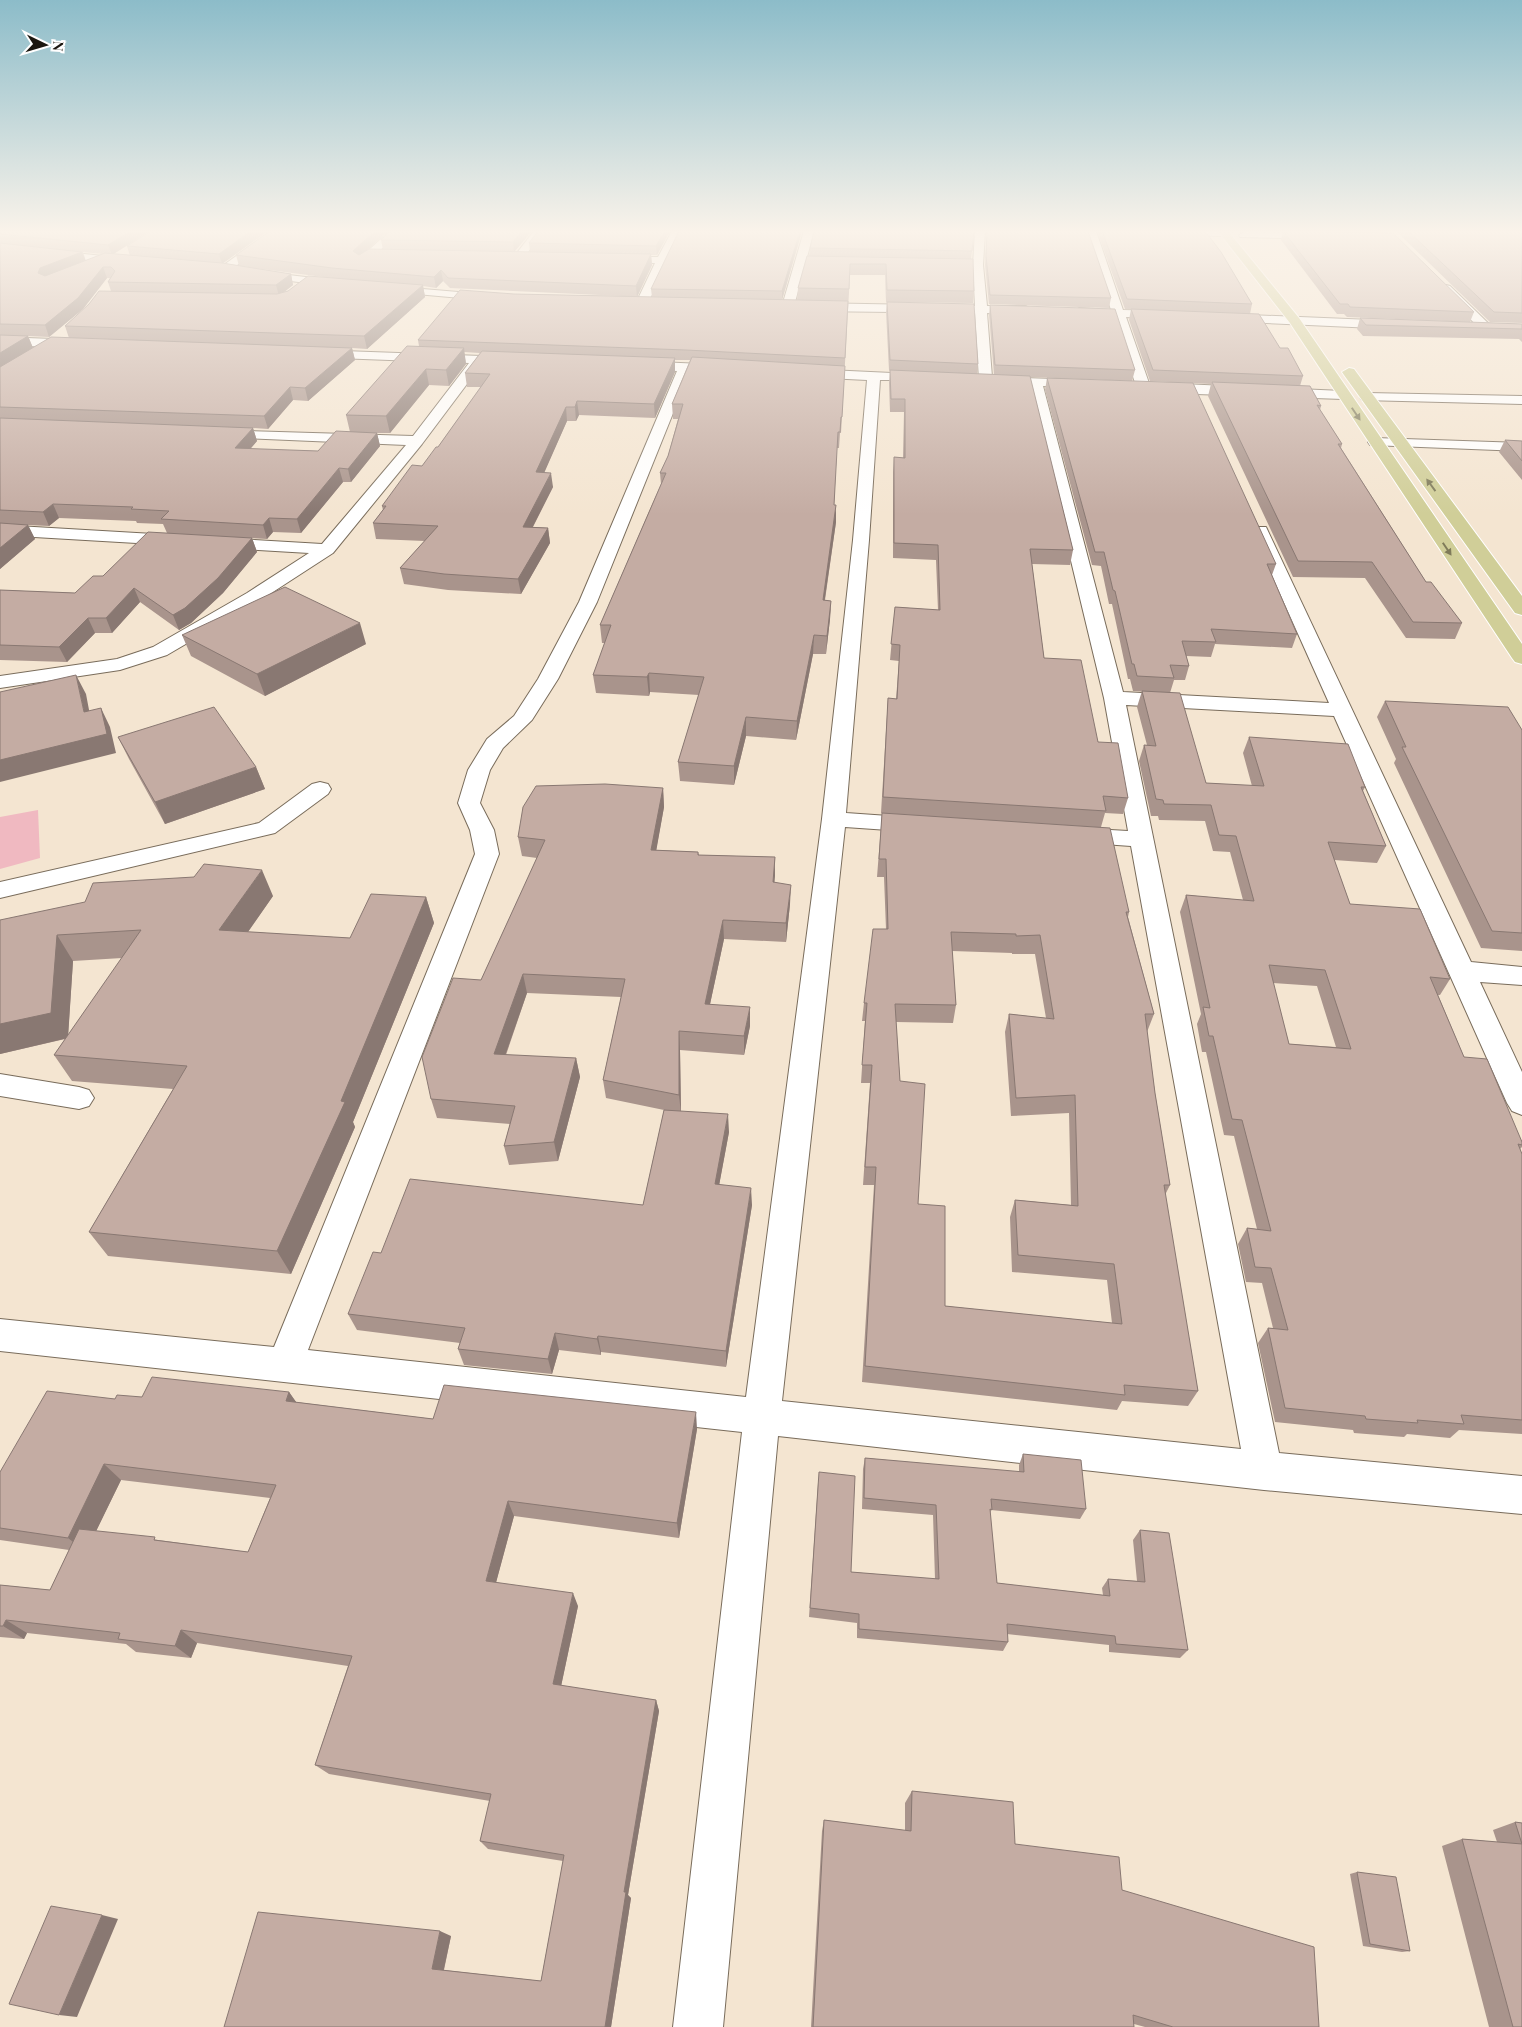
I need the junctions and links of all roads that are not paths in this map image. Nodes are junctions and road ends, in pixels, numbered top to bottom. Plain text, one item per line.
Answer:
1 (982, 326) edge
2 (1121, 326) edge
3 (1298, 326) edge
4 (1314, 326) edge
5 (1488, 326) edge
6 (1467, 327) edge
7 (68, 331) edge
8 (1322, 337) dead end
9 (0, 341) edge
10 (54, 343) junction
11 (93, 344) edge
12 (300, 353) edge
13 (31, 358) edge
14 (1339, 359) dead end
15 (478, 360) junction
16 (528, 362) edge
17 (627, 365) edge
18 (686, 366) junction
19 (736, 369) edge
20 (795, 372) edge
21 (1035, 382) junction
22 (1094, 384) edge
23 (1343, 394) junction
24 (1367, 397) junction
25 (1522, 400) edge
26 (209, 433) edge
27 (418, 441) junction
28 (1374, 442) junction
29 (1400, 443) junction
30 (1522, 447) edge
31 (1253, 514) edge
32 (0, 530) edge
33 (327, 549) junction
34 (1522, 609) edge
35 (1522, 658) edge
36 (0, 682) edge
37 (1114, 698) junction
38 (1342, 710) junction
39 (320, 789) dead end
40 (834, 819) junction
41 (934, 826) edge
42 (1053, 834) edge
43 (1142, 839) junction
44 (0, 890) edge
45 (1462, 971) junction
46 (1522, 976) edge
47 (0, 1085) edge
48 (79, 1098) dead end
49 (1522, 1103) edge
50 (0, 1335) edge
51 (285, 1364) junction
52 (762, 1417) junction
53 (1264, 1471) junction
54 (1522, 1495) edge
55 (698, 2027) edge

1 - 21 street
2 - 23 street
3 - 23 main road
4 - 8 main road
5 - 6 street
7 - 10 street
9 - 10 street
10 - 11 street
10 - 13 street
12 - 15 street
14 - 24 main road
15 - 16 street
15 - 27 street
17 - 18 street
18 - 19 street
18 - 51 street
20 - 40 street
21 - 22 street
21 - 37 street
23 -> 28 main road
24 - 25 street
24 - 29 main road
26 - 27 street
27 - 33 street
28 - 29 street
28 -> 35 main road
29 - 30 street
34 -> 29 main road
31 - 38 street
32 - 33 street
33 - 36 street
37 - 38 street
37 - 43 street
38 - 45 street
39 - 44 street
40 - 41 street
40 - 52 street
42 - 43 street
43 - 53 street
45 - 46 street
45 - 49 street
47 - 48 street
50 - 51 street
51 - 52 street
52 - 53 street
52 - 55 street
53 - 54 street

